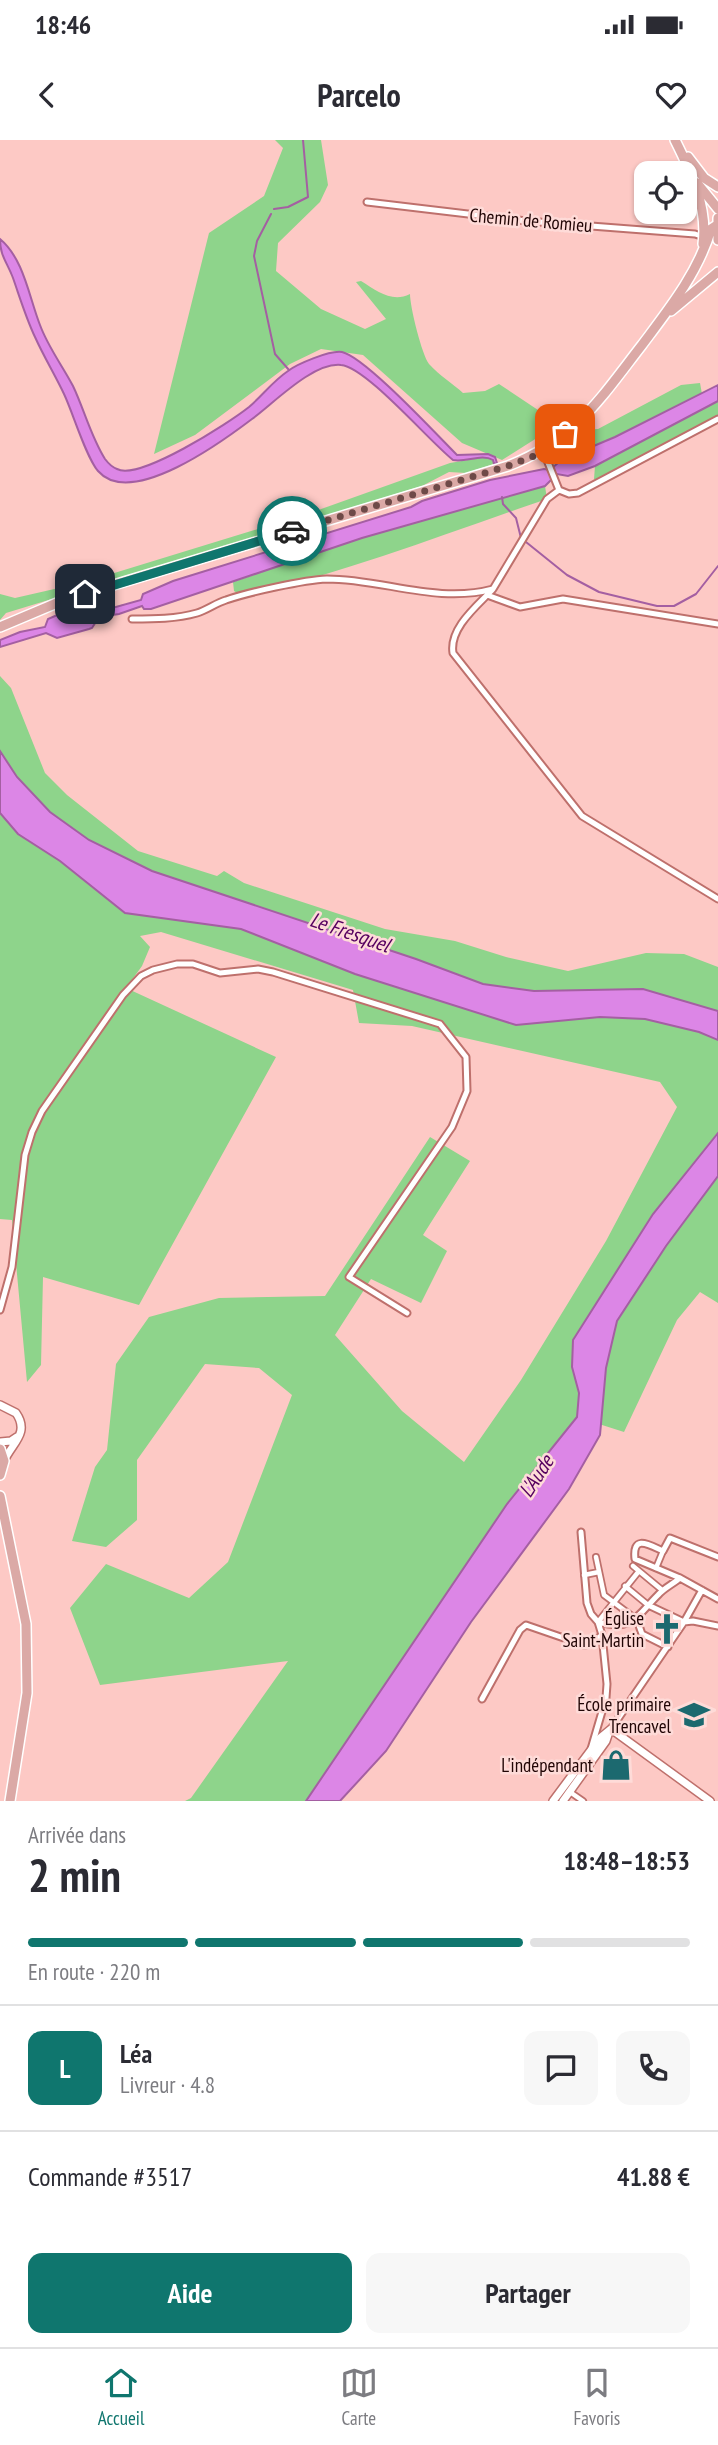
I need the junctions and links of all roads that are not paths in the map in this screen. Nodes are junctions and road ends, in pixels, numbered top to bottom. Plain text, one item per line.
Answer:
1 (675, 140) edge
2 (685, 161) edge
3 (697, 183) edge
4 (718, 187) edge
5 (697, 190) edge
6 (367, 202) dead end
7 (718, 209) edge
8 (718, 220) edge
9 (708, 237) edge
10 (718, 272) edge
11 (662, 319) junction
12 (718, 419) edge
13 (543, 450) junction
14 (559, 490) junction
15 (492, 589) junction
16 (487, 595) junction
17 (132, 619) dead end
18 (718, 624) edge
19 (0, 627) edge
20 (718, 899) edge
21 (0, 1310) edge
22 (407, 1313) dead end
23 (0, 1405) edge
24 (22, 1427) junction
25 (0, 1442) edge
26 (0, 1449) edge
27 (4, 1461) junction
28 (0, 1475) edge
29 (0, 1496) edge
30 (0, 1524) edge
31 (581, 1532) dead end
32 (7, 1537) junction
33 (663, 1551) junction
34 (718, 1557) edge
35 (596, 1558) dead end
36 (634, 1562) junction
37 (654, 1567) junction
38 (639, 1571) junction
39 (599, 1572) junction
40 (584, 1575) junction
41 (645, 1575) junction
42 (680, 1578) junction
43 (625, 1586) junction
44 (662, 1590) junction
45 (702, 1590) junction
46 (718, 1599) edge
47 (613, 1602) junction
48 (648, 1605) junction
49 (637, 1620) junction
50 (598, 1622) junction
51 (684, 1622) junction
52 (718, 1626) edge
53 (602, 1635) junction
54 (668, 1647) junction
55 (482, 1699) dead end
56 (611, 1729) junction
57 (593, 1752) junction
58 (569, 1792) junction
59 (10, 1801) edge
60 (553, 1801) edge
61 (562, 1801) edge
62 (583, 1801) edge
63 (710, 1801) edge

1 - 2 main road
1 - 4 main road
3 - 7 main road
5 - 9 main road
6 - 9 street, Chemin de Romieu
8 - 9 main road
9 - 11 main road
10 - 11 main road
11 - 13 main road
12 - 14 street
13 - 14 street
13 - 19 main road
14 - 15 street
15 - 16 street
15 - 17 street
16 - 18 street
16 - 20 street
21 - 22 street
23 - 24 street
24 - 25 street
24 - 27 street
26 - 27 main road
27 - 28 main road
29 - 32 main road
30 - 32 main road
31 - 40 street
32 - 59 main road
33 - 34 street
33 - 36 street
33 - 37 street
35 - 39 street
36 - 37 street
36 - 38 street
37 - 41 street
37 - 42 street
38 - 41 street
38 - 43 street
39 - 40 street
39 - 47 street
40 - 50 street
41 - 44 street
42 - 44 street
42 - 45 street
43 - 47 street
43 - 48 street
44 - 48 street
45 - 46 street
45 - 51 street
47 - 49 street
47 - 50 street
48 - 49 street
48 - 51 street
49 - 50 street
49 - 54 street
50 - 53 street
51 - 52 street
51 - 54 street
53 - 55 street
53 - 57 street
54 - 56 street
56 - 57 street
56 - 63 street
57 - 58 street
57 - 60 street
58 - 61 street
58 - 62 street

